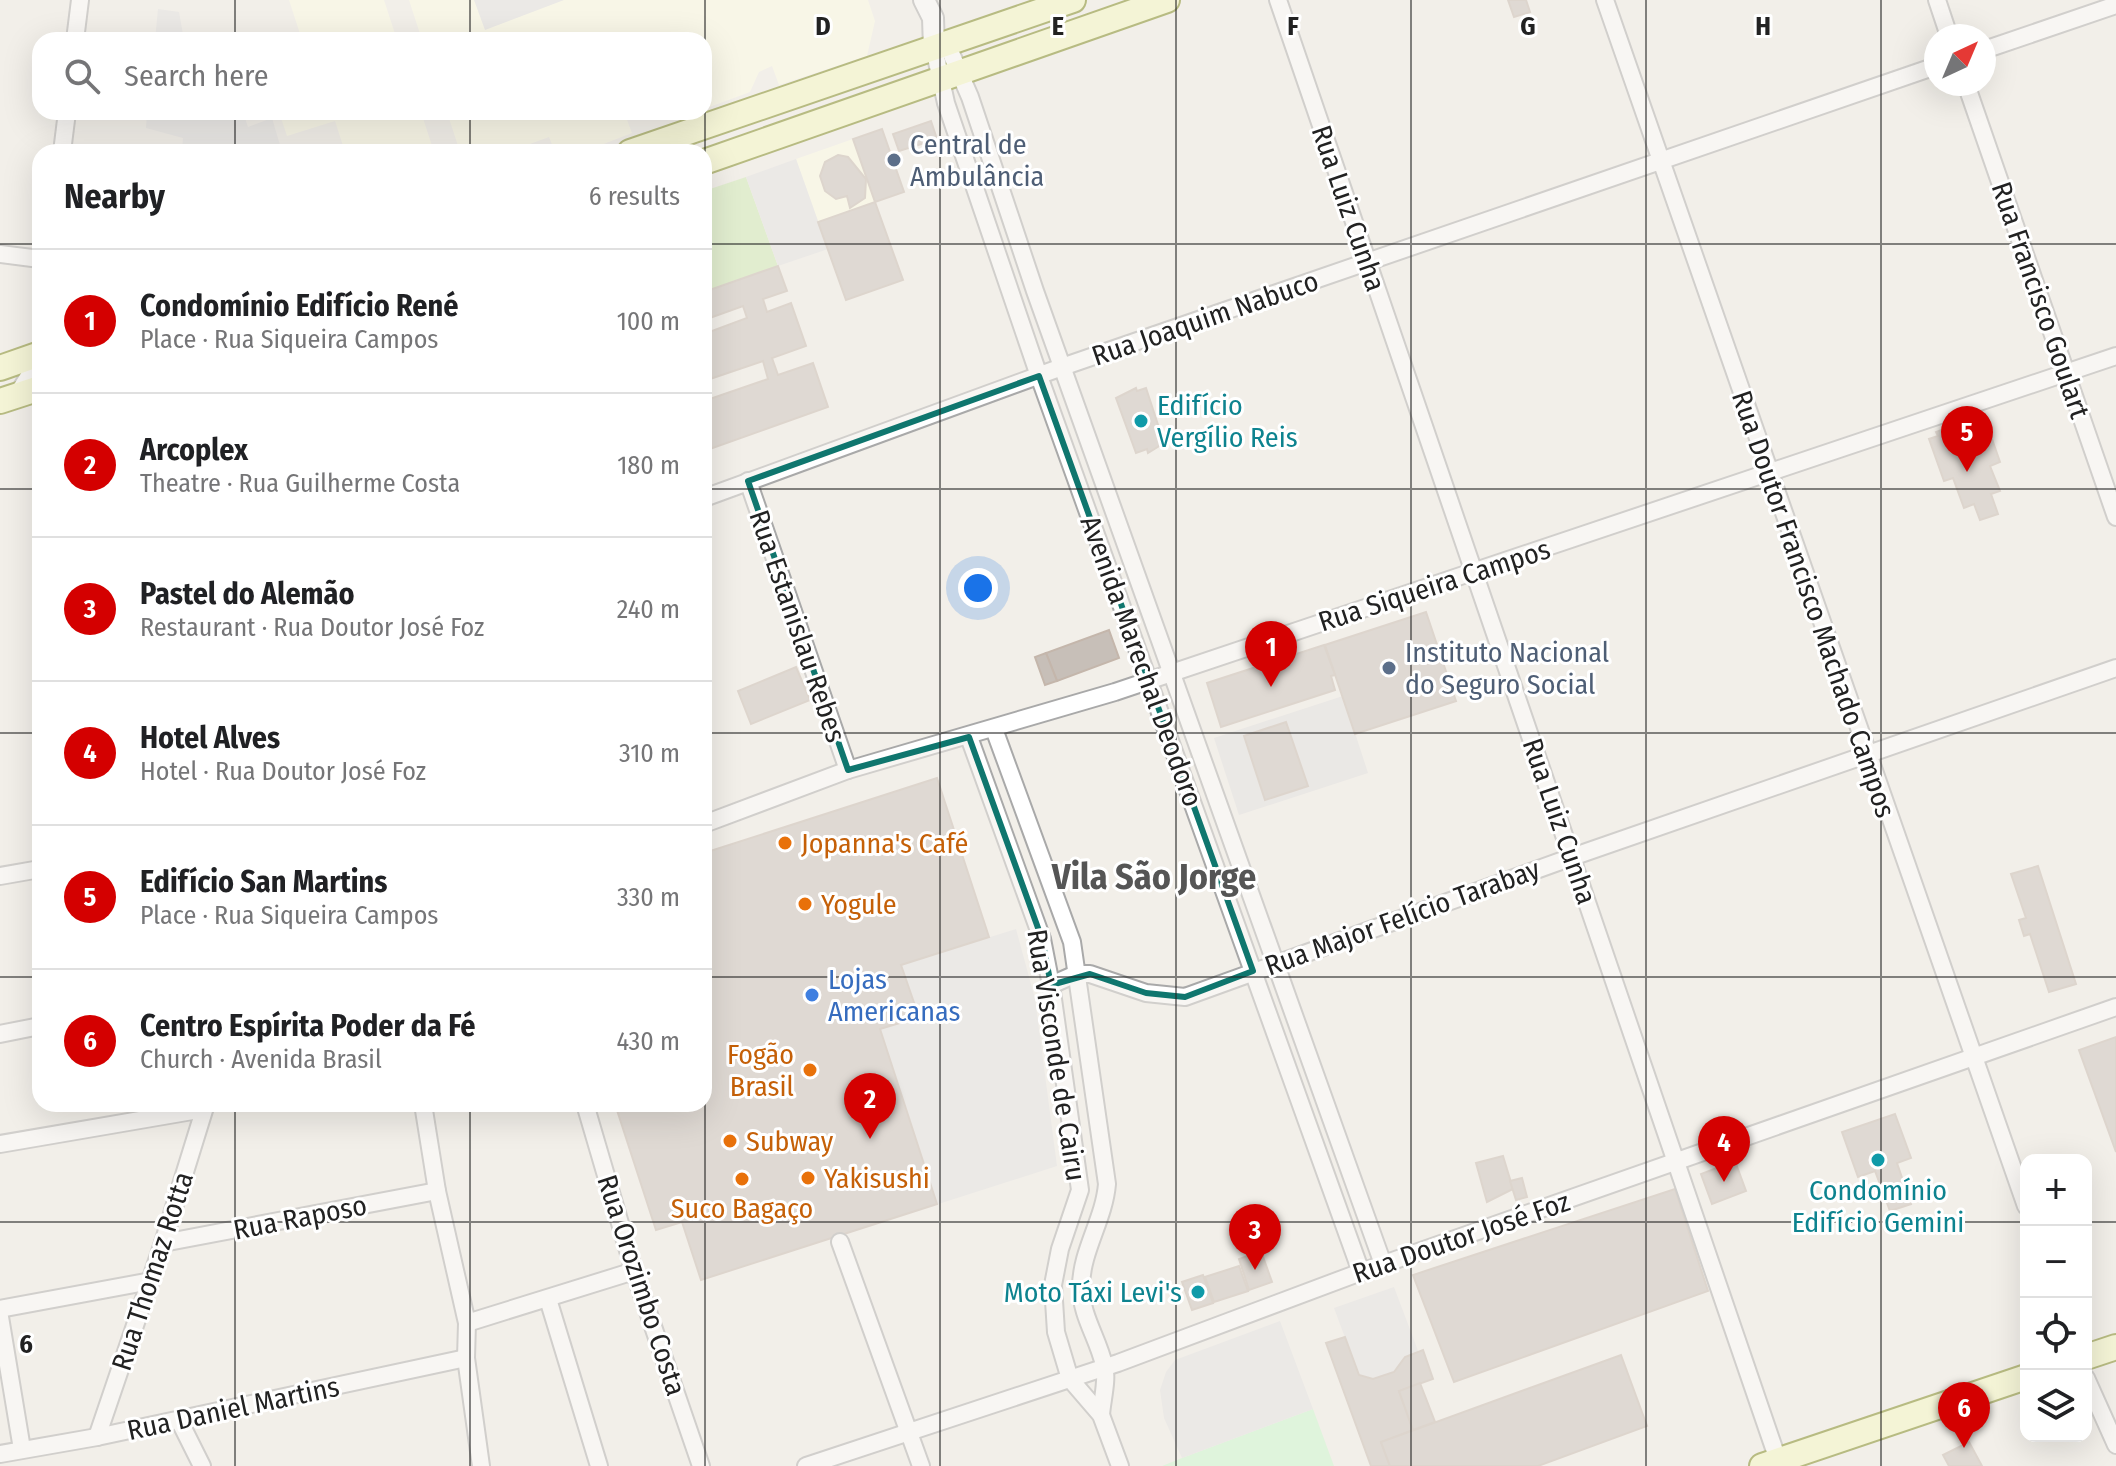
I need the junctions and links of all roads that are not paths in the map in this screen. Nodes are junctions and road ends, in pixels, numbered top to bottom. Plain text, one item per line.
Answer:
1 (80, 0) edge
2 (924, 0) edge
3 (1073, 0) edge
4 (1167, 0) edge
5 (1278, 0) edge
6 (1605, 0) edge
7 (1937, 0) edge
8 (2116, 5) edge
9 (1945, 24) edge
10 (76, 32) edge
11 (940, 46) junction
12 (1996, 46) edge
13 (1924, 70) edge
14 (950, 75) junction
15 (1970, 96) edge
16 (66, 120) edge
17 (63, 144) edge
18 (653, 144) edge
19 (1660, 158) junction
20 (712, 159) edge
21 (0, 254) edge
22 (32, 258) edge
23 (1367, 263) junction
24 (2116, 356) edge
25 (32, 358) edge
26 (1062, 367) junction
27 (0, 368) edge
28 (32, 371) edge
29 (2066, 374) junction
30 (1039, 376) junction
31 (19, 395) edge
32 (1768, 473) junction
33 (748, 481) junction
34 (712, 495) edge
35 (2116, 517) edge
36 (1475, 573) junction
37 (2116, 668) edge
38 (1171, 670) junction
39 (1148, 679) junction
40 (994, 729) junction
41 (969, 737) junction
42 (1865, 754) junction
43 (848, 770) junction
44 (712, 821) edge
45 (1572, 857) junction
46 (32, 870) edge
47 (0, 876) edge
48 (1276, 963) junction
49 (1253, 971) junction
50 (1076, 974) junction
51 (1051, 985) junction
52 (2116, 1007) edge
53 (32, 1028) edge
54 (0, 1034) edge
55 (1974, 1057) junction
56 (173, 1112) edge
57 (203, 1112) edge
58 (424, 1112) edge
59 (587, 1112) edge
60 (0, 1144) edge
61 (1678, 1161) junction
62 (2020, 1189) edge
63 (437, 1191) junction
64 (840, 1242) dead end
65 (163, 1243) junction
66 (1383, 1264) junction
67 (634, 1271) junction
68 (1361, 1272) junction
69 (151, 1281) junction
70 (548, 1299) junction
71 (0, 1309) edge
72 (0, 1317) edge
73 (467, 1323) junction
74 (2116, 1347) edge
75 (2092, 1355) edge
76 (466, 1358) junction
77 (1105, 1367) junction
78 (1070, 1379) junction
79 (2020, 1379) edge
80 (2092, 1391) edge
81 (1101, 1415) junction
82 (179, 1420) junction
83 (908, 1430) junction
84 (97, 1437) junction
85 (2116, 1445) edge
86 (22, 1449) junction
87 (0, 1454) edge
88 (1770, 1463) edge
89 (202, 1466) edge
90 (481, 1466) edge
91 (599, 1466) edge
92 (701, 1466) edge
93 (806, 1466) edge
94 (921, 1466) edge
95 (1120, 1466) edge

1 - 10 street
2 - 11 street
3 - 11 main road
4 - 14 main road
5 - 23 street, Rua Luiz Cunha
6 - 19 street, Rua Doutor Francisco Machado Campos
7 - 9 street
8 - 12 street
11 - 14 street, Avenida Marechal Deodoro
11 - 18 main road
13 - 19 street, Rua Joaquim Nabuco
14 - 20 main road
14 - 26 street, Avenida Marechal Deodoro
14 - 30 street, Avenida Marechal Deodoro
15 - 29 street, Rua Francisco Goulart
16 - 17 street
19 - 23 street, Rua Joaquim Nabuco
19 - 32 street, Rua Doutor Francisco Machado Campos
21 - 22 street
23 - 26 street, Rua Joaquim Nabuco
23 - 36 street, Rua Luiz Cunha
24 - 29 street, Rua Siqueira Campos
25 - 27 main road
26 - 30 street, Rua Joaquim Nabuco
26 - 38 street, Avenida Marechal Deodoro
28 - 31 street
29 - 32 street, Rua Siqueira Campos
29 - 35 street, Rua Francisco Goulart
30 - 33 street, Rua Joaquim Nabuco
30 - 39 street, Avenida Marechal Deodoro
32 - 36 street, Rua Siqueira Campos
32 - 42 street, Rua Doutor Francisco Machado Campos
33 - 34 street, Rua Joaquim Nabuco
33 - 43 street, Rua Estanislau Rebes
36 - 38 street, Rua Siqueira Campos
36 - 45 street, Rua Luiz Cunha
37 - 42 street, Rua Major Felício Tarabay
38 - 39 street, Rua Siqueira Campos
38 - 48 street, Avenida Marechal Deodoro
39 - 40 street, Rua Siqueira Campos
39 - 49 street, Avenida Marechal Deodoro
40 - 41 street, Rua Siqueira Campos
40 - 50 street, Rua Visconde de Cairu
41 - 43 street, Rua Siqueira Campos
41 - 51 street, Rua Visconde de Cairu
42 - 45 street, Rua Major Felício Tarabay
42 - 55 street, Rua Doutor Francisco Machado Campos
43 - 44 street, Rua Siqueira Campos
45 - 48 street, Rua Major Felício Tarabay
45 - 61 street, Rua Luiz Cunha
46 - 47 street
48 - 49 street, Rua Major Felício Tarabay
48 - 66 street, Avenida Marechal Deodoro
49 - 50 street, Rua Major Felício Tarabay
49 - 68 street, Avenida Marechal Deodoro
50 - 51 street
50 - 77 street, Rua Visconde de Cairu
51 - 78 street, Rua Visconde de Cairu
52 - 55 street, Rua Doutor José Foz
53 - 54 street
55 - 61 street, Rua Doutor José Foz
55 - 62 street, Rua Doutor Francisco Machado Campos
56 - 60 street
57 - 65 street, Rua Thomaz Rotta
58 - 63 street
59 - 67 street, Rua Orozimbo Costa
61 - 66 street, Rua Doutor José Foz
61 - 88 street, Rua Luiz Cunha
63 - 65 street, Rua Raposo
63 - 73 street
64 - 83 street
65 - 69 street, Rua Thomaz Rotta
66 - 68 street, Rua Doutor José Foz
67 - 70 street
67 - 92 street, Rua Orozimbo Costa
68 - 77 street, Rua Doutor José Foz
69 - 71 street
69 - 84 street, Rua Thomaz Rotta
70 - 73 street
70 - 91 street
72 - 86 street
73 - 76 street
74 - 75 main road
76 - 82 street, Rua Daniel Martins
76 - 90 street
77 - 78 street, Rua Doutor José Foz
77 - 81 street, Rua Visconde de Cairu
78 - 81 street, Rua Visconde de Cairu
78 - 83 street, Rua Doutor José Foz
79 - 88 main road
80 - 85 street
81 - 95 street, Rua Visconde de Cairu
82 - 84 street, Rua Daniel Martins
82 - 89 street
83 - 93 street, Rua Doutor José Foz
83 - 94 street
84 - 86 street, Rua Daniel Martins
86 - 87 street, Rua Daniel Martins

